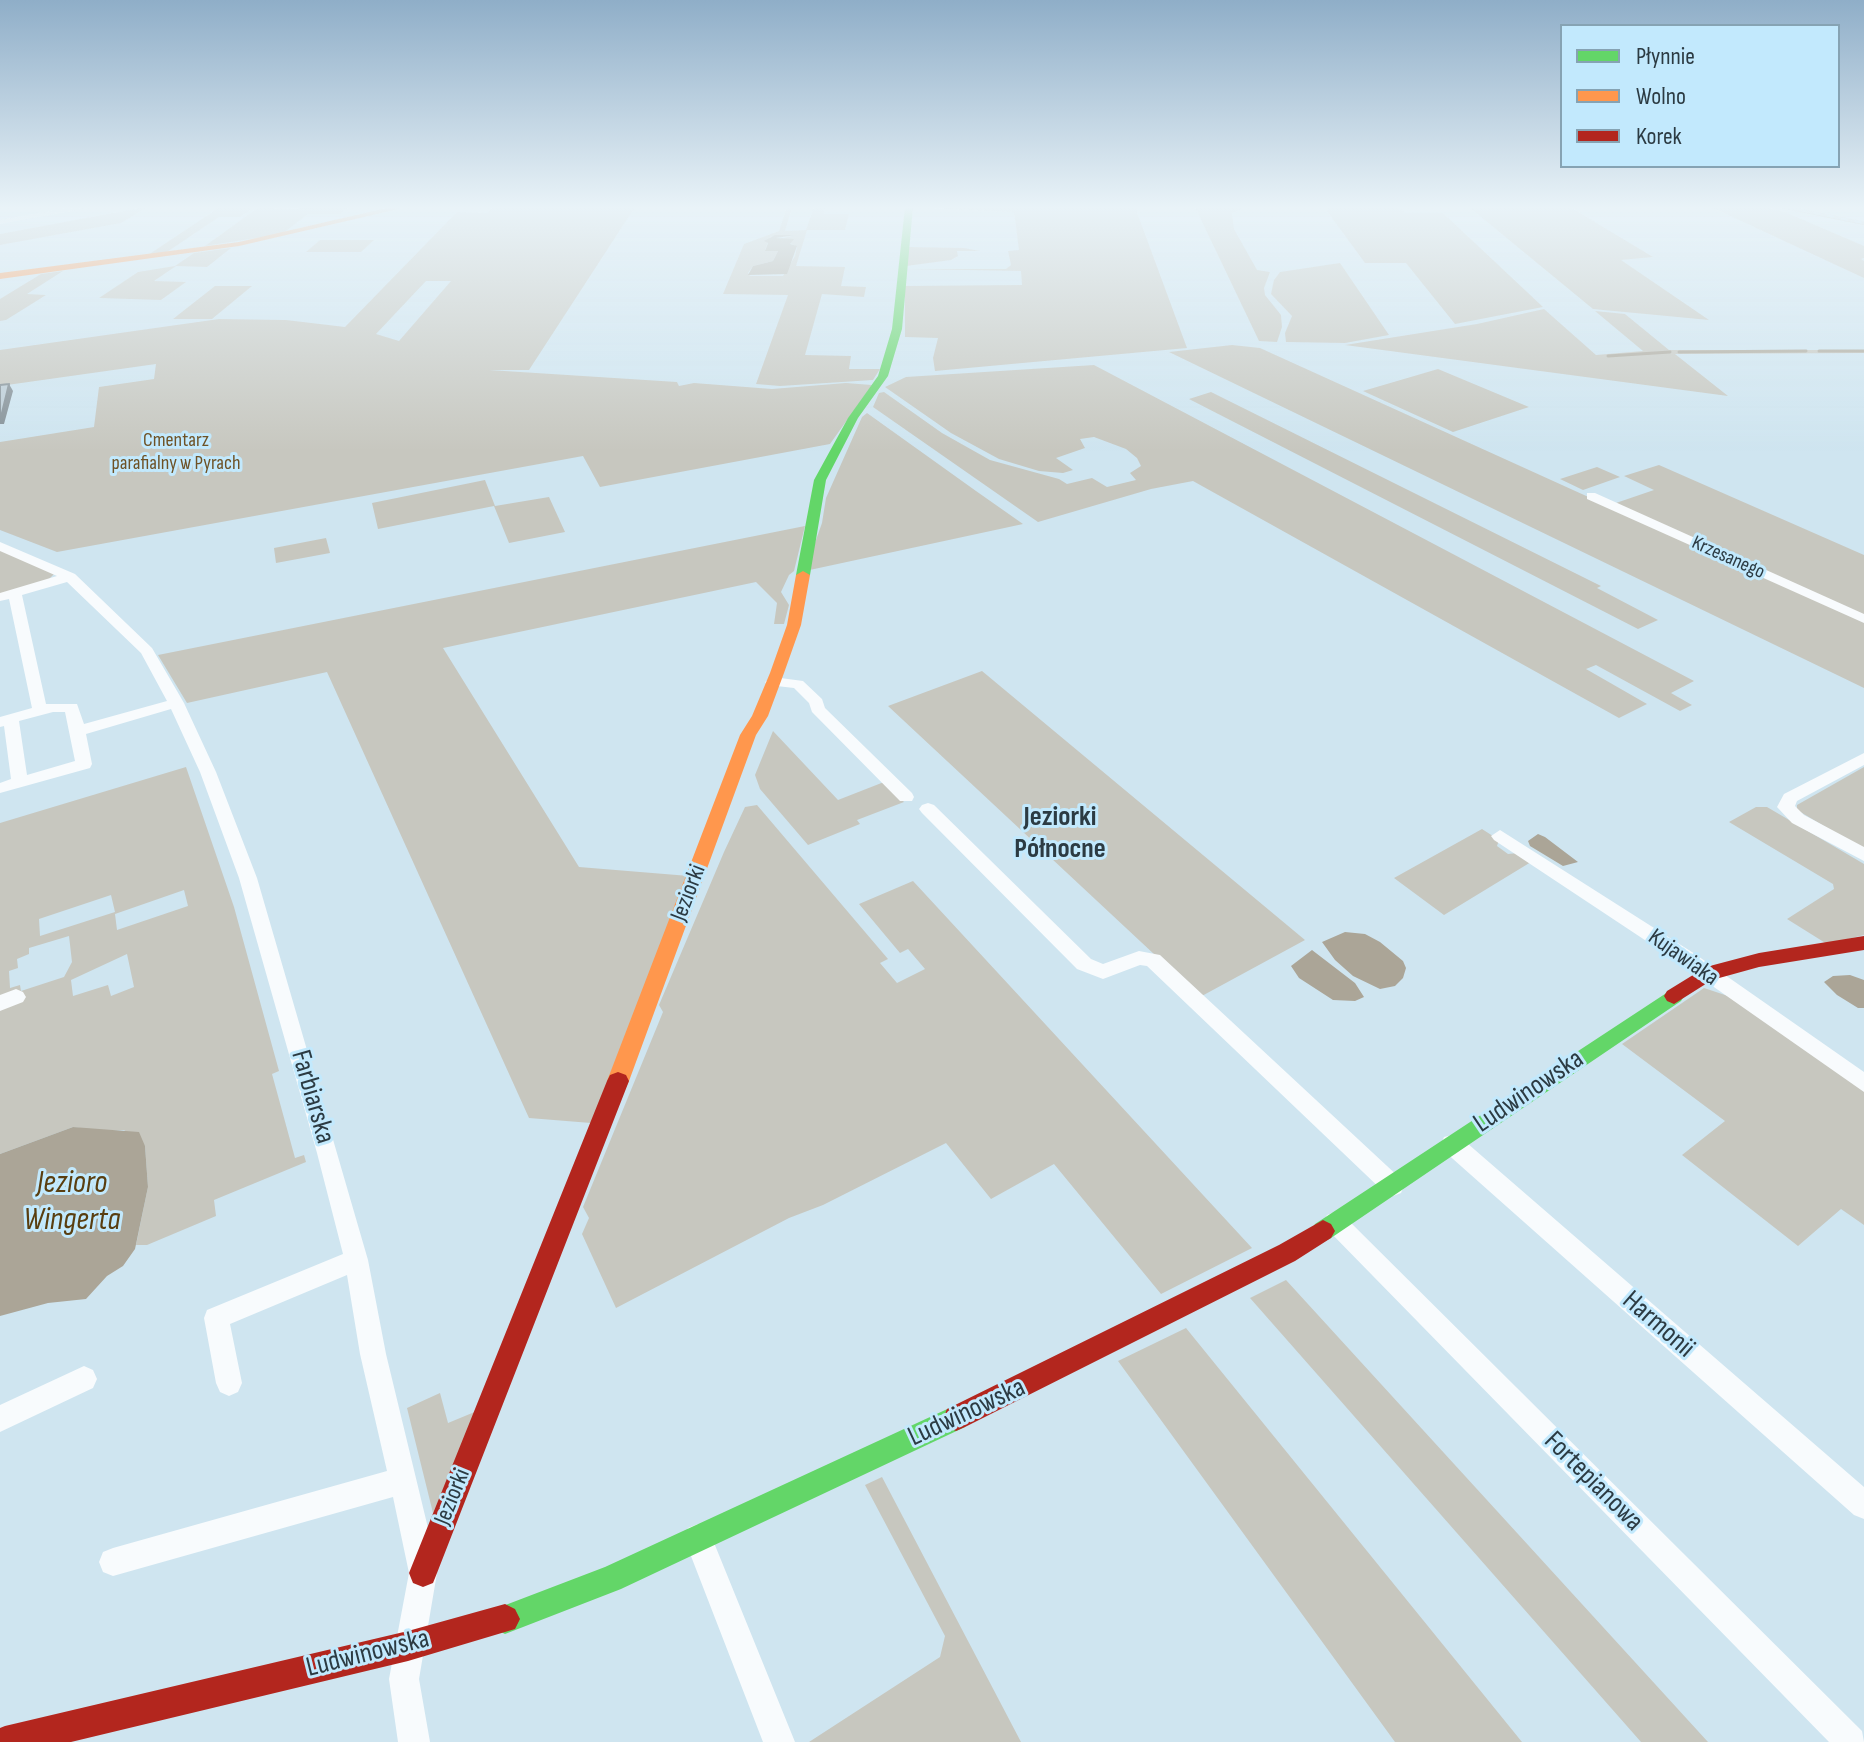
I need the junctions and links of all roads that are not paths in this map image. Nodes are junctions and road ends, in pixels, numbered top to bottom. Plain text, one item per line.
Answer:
1 (900, 288) edge
2 (1591, 496) dead end
3 (0, 546) edge
4 (70, 577) junction
5 (7, 595) edge
6 (1864, 619) edge
7 (773, 682) junction
8 (176, 703) junction
9 (40, 711) junction
10 (6, 720) edge
11 (78, 731) junction
12 (1864, 758) edge
13 (20, 783) junction
14 (0, 788) edge
15 (906, 797) dead end
16 (928, 809) dead end
17 (1500, 836) dead end
18 (1864, 855) edge
19 (1864, 943) edge
20 (1706, 974) junction
21 (1864, 1083) edge
22 (1452, 1144) junction
23 (1393, 1186) junction
24 (1335, 1222) junction
25 (356, 1260) junction
26 (84, 1379) dead end
27 (229, 1383) dead end
28 (0, 1419) edge
29 (404, 1480) junction
30 (1864, 1505) edge
31 (698, 1538) junction
32 (113, 1562) dead end
33 (423, 1573) junction
34 (408, 1646) junction
35 (5, 1742) edge
36 (414, 1742) edge
37 (779, 1742) edge
38 (1851, 1742) edge

1 - 7 street, Jeziorki
2 - 6 street, Krzesanego
3 - 4 street, Farbiarska
4 - 5 street
4 - 8 street, Farbiarska
5 - 9 street
7 - 15 street
7 - 33 street, Jeziorki
8 - 11 street
8 - 25 street, Farbiarska
9 - 10 street
9 - 11 street
10 - 13 street
11 - 13 street
12 - 18 street
13 - 14 street
16 - 23 street
17 - 20 street, Kujawiaka
19 - 20 street, Ludwinowska
20 - 21 street, Kujawiaka
20 - 22 street, Ludwinowska
22 - 23 street, Ludwinowska
22 - 30 street, Harmonii
23 - 24 street, Ludwinowska
24 - 31 street, Ludwinowska
24 - 38 street, Fortepianowa
25 - 27 street
25 - 29 street, Farbiarska
26 - 28 street
29 - 32 street
29 - 33 street, Farbiarska
31 - 34 street, Ludwinowska
31 - 37 street
33 - 34 street, Farbiarska
34 - 35 street, Ludwinowska
34 - 36 street, Farbiarska

